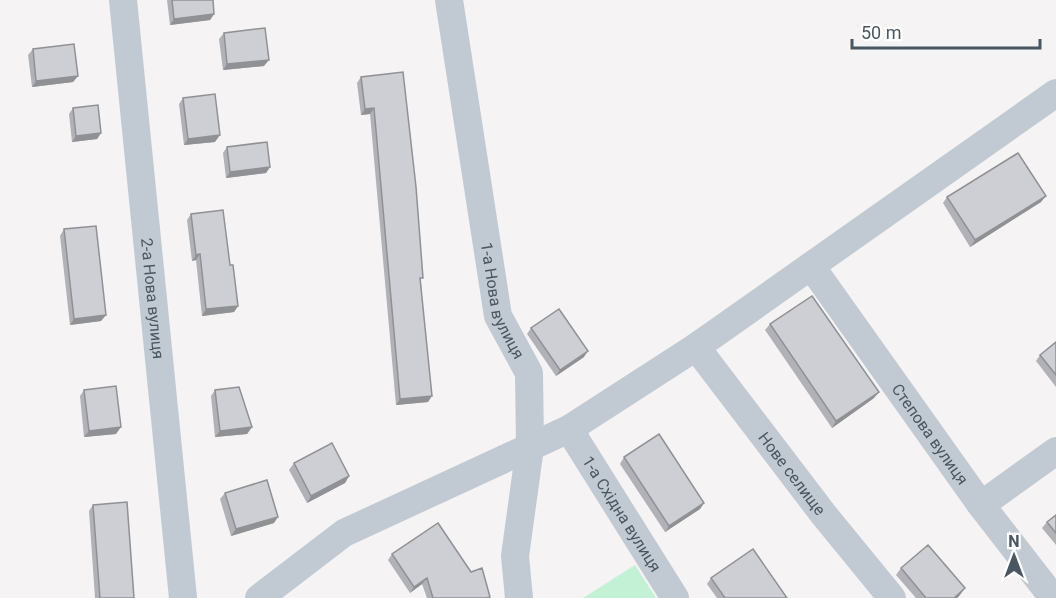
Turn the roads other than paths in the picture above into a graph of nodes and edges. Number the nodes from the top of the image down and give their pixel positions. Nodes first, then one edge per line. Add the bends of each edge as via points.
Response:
1 (123, 0) edge
2 (448, 0) edge
3 (1056, 93) edge
4 (811, 266) junction
5 (696, 347) junction
6 (569, 429) junction
7 (530, 447) junction
8 (1056, 451) edge
9 (981, 505) junction
10 (1056, 594) edge
11 (183, 598) edge
12 (259, 598) edge
13 (519, 598) edge
14 (675, 598) edge
15 (892, 598) edge

1 - 11 street, 2-а Нова вулиця
2 - 7 street, 1-а Нова вулиця via 498,316 529,373
3 - 4 street
4 - 5 street
4 - 9 street, Степова вулиця
5 - 6 street
5 - 15 street, Нове селище
6 - 7 street
6 - 14 street, 1-а Східна вулиця
7 - 12 street via 344,533
7 - 13 street, 1-а Нова вулиця via 515,556
8 - 9 street
9 - 10 street, Степова вулиця via 1047,590

